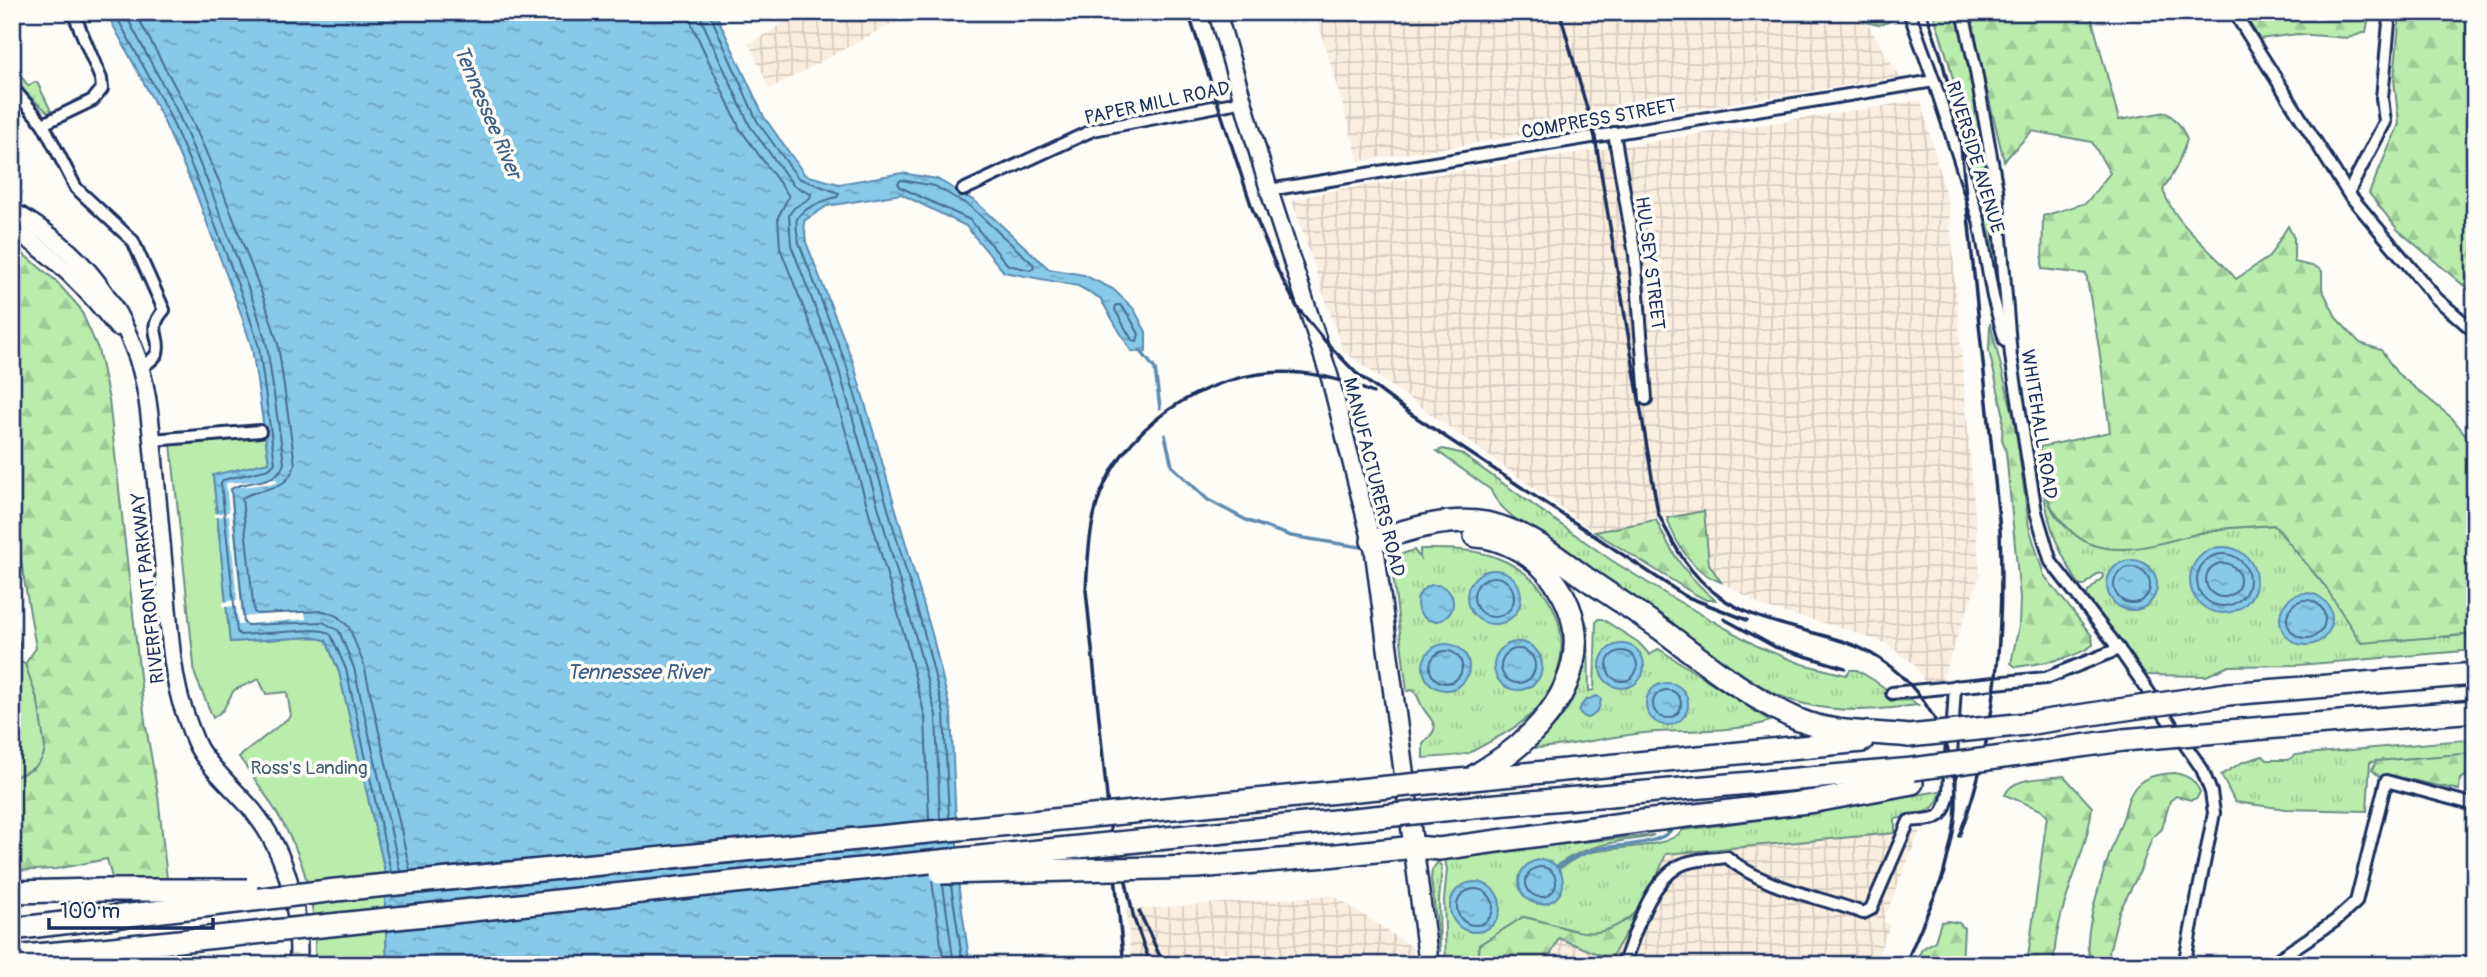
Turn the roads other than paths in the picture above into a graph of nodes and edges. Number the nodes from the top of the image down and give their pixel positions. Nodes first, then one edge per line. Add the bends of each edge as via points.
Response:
1 (73, 12) edge
2 (1217, 12) edge
3 (1909, 12) edge
4 (1963, 12) edge
5 (2234, 12) edge
6 (2390, 12) edge
7 (1934, 81) junction
8 (12, 87) edge
9 (1244, 101) junction
10 (43, 124) junction
11 (1614, 133) junction
12 (12, 168) edge
13 (12, 183) edge
14 (963, 190) dead end
15 (1269, 190) junction
16 (2348, 192) junction
17 (12, 211) edge
18 (12, 229) edge
19 (2475, 332) edge
20 (2011, 356) junction
21 (141, 376) junction
22 (1646, 399) dead end
23 (260, 432) dead end
24 (152, 440) junction
25 (1373, 547) junction
26 (12, 643) edge
27 (2119, 649) junction
28 (12, 660) edge
29 (2475, 674) edge
30 (1955, 686) junction
31 (1892, 693) dead end
32 (2475, 711) edge
33 (1909, 736) junction
34 (1912, 776) junction
35 (1470, 779) junction
36 (2475, 805) edge
37 (1415, 847) junction
38 (802, 875) junction
39 (337, 890) junction
40 (12, 892) edge
41 (12, 929) edge
42 (105, 955) junction
43 (12, 957) edge
44 (83, 965) edge
45 (298, 965) edge
46 (1429, 965) edge
47 (1623, 965) edge
48 (2184, 965) edge
49 (2269, 965) edge

1 - 10 street via 102,89 93,100
2 - 9 main road, MANUFACTURERS ROAD
3 - 7 street, RIVERSIDE AVENUE
4 - 20 street, WHITEHALL ROAD via 1997,190
5 - 16 street
6 - 16 street via 2382,98 2385,122
7 - 11 street, COMPRESS STREET
7 - 20 street, RIVERSIDE AVENUE via 1979,220 1993,297
8 - 10 street
9 - 14 street, PAPER MILL ROAD via 1093,130
9 - 15 main road, MANUFACTURERS ROAD
10 - 21 street via 76,188 133,241 161,301 164,310 156,324 157,352
11 - 15 street, COMPRESS STREET
11 - 22 street, HULSEY STREET via 1635,255
12 - 13 street
15 - 25 main road, MANUFACTURERS ROAD via 1330,378
16 - 19 street via 2436,298
17 - 21 main road, RIVERFRONT PARKWAY via 67,247 92,275 129,337
18 - 21 main road, RIVERFRONT PARKWAY via 39,247 88,293 116,327
20 - 27 street, WHITEHALL ROAD via 2036,512 2051,562
21 - 24 main road, RIVERFRONT PARKWAY
23 - 24 street
24 - 45 main road, RIVERFRONT PARKWAY via 173,663 182,703 198,748 254,813 285,866 294,899
25 - 33 highway via 1427,525 1462,521 1511,529 1780,711 1833,729
25 - 35 highway via 1480,536 1514,547 1535,562 1567,599 1575,626 1567,686 1519,745
25 - 37 main road, MANUFACTURERS ROAD
26 - 28 street
27 - 30 street via 2046,678
27 - 48 street, WHITEHALL ROAD via 2202,769 2211,792 2214,813
29 - 33 highway, bridge via 2228,694
30 - 31 street
30 - 47 street via 1945,809 1935,818 1909,821 1871,909 1863,913 1810,898 1740,867 1727,856 1681,864 1648,902
32 - 34 highway, bridge via 2123,740
33 - 35 highway
34 - 37 highway via 1816,801 1439,849
34 - 38 highway, bridge via 1473,807
35 - 39 highway, bridge
36 - 49 street via 2386,781 2356,902 2336,921
37 - 38 highway, bridge via 1198,867
37 - 46 main road, MANUFACTURERS ROAD
38 - 42 highway, bridge via 340,924
39 - 40 highway, bridge
39 - 41 highway, bridge
42 - 43 highway
42 - 44 highway

